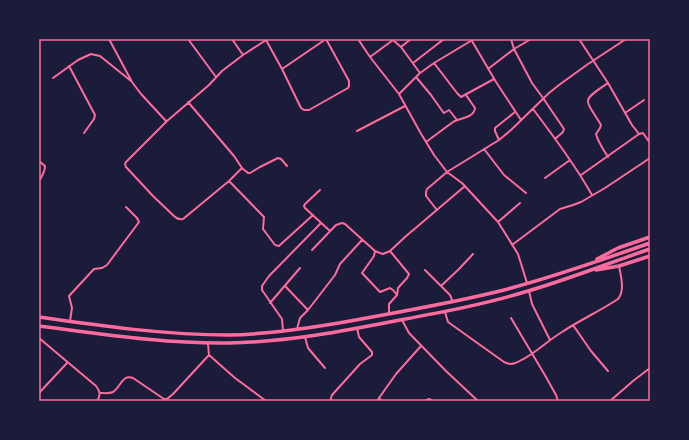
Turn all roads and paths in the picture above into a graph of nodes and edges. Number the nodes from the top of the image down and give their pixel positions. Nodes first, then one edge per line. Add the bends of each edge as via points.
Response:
1 (109, 39) edge
2 (188, 39) edge
3 (232, 39) edge
4 (326, 39) edge
5 (358, 39) edge
6 (411, 39) edge
7 (444, 39) edge
8 (468, 39) edge
9 (511, 39) edge
10 (531, 39) edge
11 (579, 39) edge
12 (626, 39) edge
13 (266, 40) edge
14 (394, 40) edge
15 (472, 40) edge
16 (401, 47) junction
17 (514, 49) junction
18 (243, 55) junction
19 (370, 57) junction
20 (594, 60) junction
21 (434, 63) junction
22 (413, 64) junction
23 (69, 66) junction
24 (282, 69) junction
25 (488, 69) junction
26 (420, 73) junction
27 (216, 77) junction
28 (416, 77) junction
29 (53, 78) dead end
30 (494, 79) junction
31 (132, 82) junction
32 (608, 83) junction
33 (399, 94) junction
34 (466, 95) junction
35 (544, 98) junction
36 (644, 100) dead end
37 (188, 102) junction
38 (405, 106) junction
39 (533, 109) junction
40 (515, 112) junction
41 (625, 113) junction
42 (457, 120) junction
43 (521, 120) junction
44 (167, 121) junction
45 (357, 131) dead end
46 (84, 134) dead end
47 (640, 134) junction
48 (555, 139) junction
49 (499, 140) junction
50 (426, 142) junction
51 (650, 143) edge
52 (484, 149) junction
53 (608, 157) junction
54 (650, 158) edge
55 (570, 160) junction
56 (39, 161) edge
57 (287, 166) dead end
58 (242, 168) junction
59 (447, 172) junction
60 (581, 175) junction
61 (545, 178) dead end
62 (39, 181) edge
63 (229, 181) junction
64 (465, 186) junction
65 (320, 190) dead end
66 (526, 193) dead end
67 (592, 196) junction
68 (520, 203) dead end
69 (126, 207) dead end
70 (437, 210) junction
71 (313, 215) junction
72 (498, 222) junction
73 (321, 223) junction
74 (330, 231) junction
75 (650, 238) edge
76 (362, 239) junction
77 (650, 243) edge
78 (512, 245) junction
79 (312, 250) dead end
80 (650, 250) edge
81 (376, 251) junction
82 (390, 251) junction
83 (473, 254) dead end
84 (650, 256) edge
85 (584, 265) junction
86 (619, 266) junction
87 (300, 268) dead end
88 (425, 270) dead end
89 (585, 272) junction
90 (527, 283) junction
91 (285, 286) junction
92 (441, 286) junction
93 (529, 291) junction
94 (397, 295) junction
95 (453, 302) junction
96 (270, 303) junction
97 (308, 310) junction
98 (445, 312) junction
99 (389, 314) junction
100 (39, 317) edge
101 (512, 318) dead end
102 (402, 320) junction
103 (70, 321) junction
104 (573, 325) junction
105 (39, 326) edge
106 (357, 328) junction
107 (297, 330) junction
108 (283, 331) junction
109 (305, 337) junction
110 (39, 338) edge
111 (550, 340) junction
112 (207, 342) junction
113 (421, 345) junction
114 (533, 353) junction
115 (209, 355) junction
116 (67, 363) junction
117 (325, 368) dead end
118 (650, 368) edge
119 (608, 371) dead end
120 (39, 393) edge
121 (100, 393) junction
122 (379, 398) junction
123 (97, 401) edge
124 (266, 401) edge
125 (331, 401) edge
126 (377, 401) edge
127 (382, 401) edge
128 (425, 401) edge
129 (433, 401) edge
130 (478, 401) edge
131 (558, 401) edge
132 (610, 401) edge

1 - 31 street
2 - 27 street
3 - 18 street
4 - 24 street
4 - 24 street via 348,81 348,88 309,110 304,110
5 - 19 street
6 - 16 street
7 - 22 street
8 - 15 street
9 - 17 street
10 - 17 street
11 - 20 street
12 - 20 street
13 - 18 street
13 - 24 street
14 - 16 street
14 - 19 street
15 - 21 street
15 - 25 street
16 - 22 street
17 - 25 street
17 - 35 street via 532,83
18 - 27 street
19 - 33 street
20 - 32 street
20 - 35 street
21 - 26 street
21 - 34 street via 459,96
22 - 26 street
23 - 29 street
23 - 31 street via 84,56 96,54
23 - 46 street via 95,115
25 - 30 street
26 - 28 street
27 - 37 street
28 - 33 street
28 - 42 street via 443,112 449,110
30 - 34 street
30 - 40 street
31 - 44 street
32 - 41 street
32 - 53 street via 588,99 589,107 601,125 596,136
33 - 38 street
34 - 42 street via 475,110
35 - 39 street
35 - 48 street via 564,129 564,132
36 - 41 street
37 - 44 street
37 - 58 street
38 - 45 street
38 - 50 street
39 - 43 street
39 - 48 street
40 - 43 street
40 - 49 street via 495,128
41 - 47 street
42 - 50 street
43 - 49 street
44 - 63 street via 125,164 152,196 180,220
47 - 51 street via 643,133
47 - 53 street
48 - 55 street
49 - 52 street
50 - 59 street
52 - 59 street
52 - 66 street via 504,175
53 - 60 street
54 - 67 street
55 - 60 street
55 - 61 street
56 - 62 street via 45,166
57 - 58 street via 278,158 250,173
58 - 63 street
59 - 64 street
59 - 70 street via 426,192 426,196
60 - 67 street
63 - 71 street via 264,217 263,228 275,246 279,246
64 - 70 street
64 - 72 street
65 - 71 street via 304,205
67 - 78 street via 560,209
68 - 72 street
69 - 103 street via 139,222 107,265 94,269 69,296 72,308
70 - 82 street
71 - 73 street
72 - 78 street
73 - 74 street
73 - 96 street via 264,282 262,290
74 - 76 street via 342,223
74 - 79 street
75 - 85 highway via 618,248
76 - 81 street
76 - 97 street via 340,264 335,275
77 - 85 highway
78 - 90 street
80 - 89 highway
81 - 82 street via 383,254
81 - 94 street via 362,273 380,292 390,288
82 - 94 street via 409,274 398,288
83 - 92 street
84 - 86 highway
85 - 90 highway
86 - 89 highway
86 - 104 street via 620,296
87 - 91 street
88 - 92 street
89 - 93 highway
90 - 95 highway
91 - 96 street
91 - 97 street
92 - 95 street
93 - 98 highway
93 - 111 street via 533,308
94 - 99 street via 390,304
95 - 99 highway
96 - 108 street via 282,319
97 - 107 street via 300,318
98 - 102 highway
98 - 114 street via 448,322 508,364 517,363
99 - 107 highway
100 - 103 highway
101 - 114 street
102 - 106 highway
102 - 113 street via 409,334
103 - 108 highway via 137,330 196,334 229,335
104 - 111 street
104 - 119 street
105 - 112 highway via 166,341
106 - 109 highway
106 - 125 street via 359,337 372,355 360,364 332,395
107 - 108 highway
109 - 112 highway
109 - 117 street via 308,348
110 - 116 street
111 - 114 street
112 - 115 street
113 - 122 street
113 - 130 street
114 - 131 street
115 - 121 street via 167,399 130,376 114,392
115 - 124 street
116 - 120 street
116 - 121 street via 96,386
118 - 132 street
121 - 123 street
122 - 126 street
122 - 127 street
128 - 129 street

